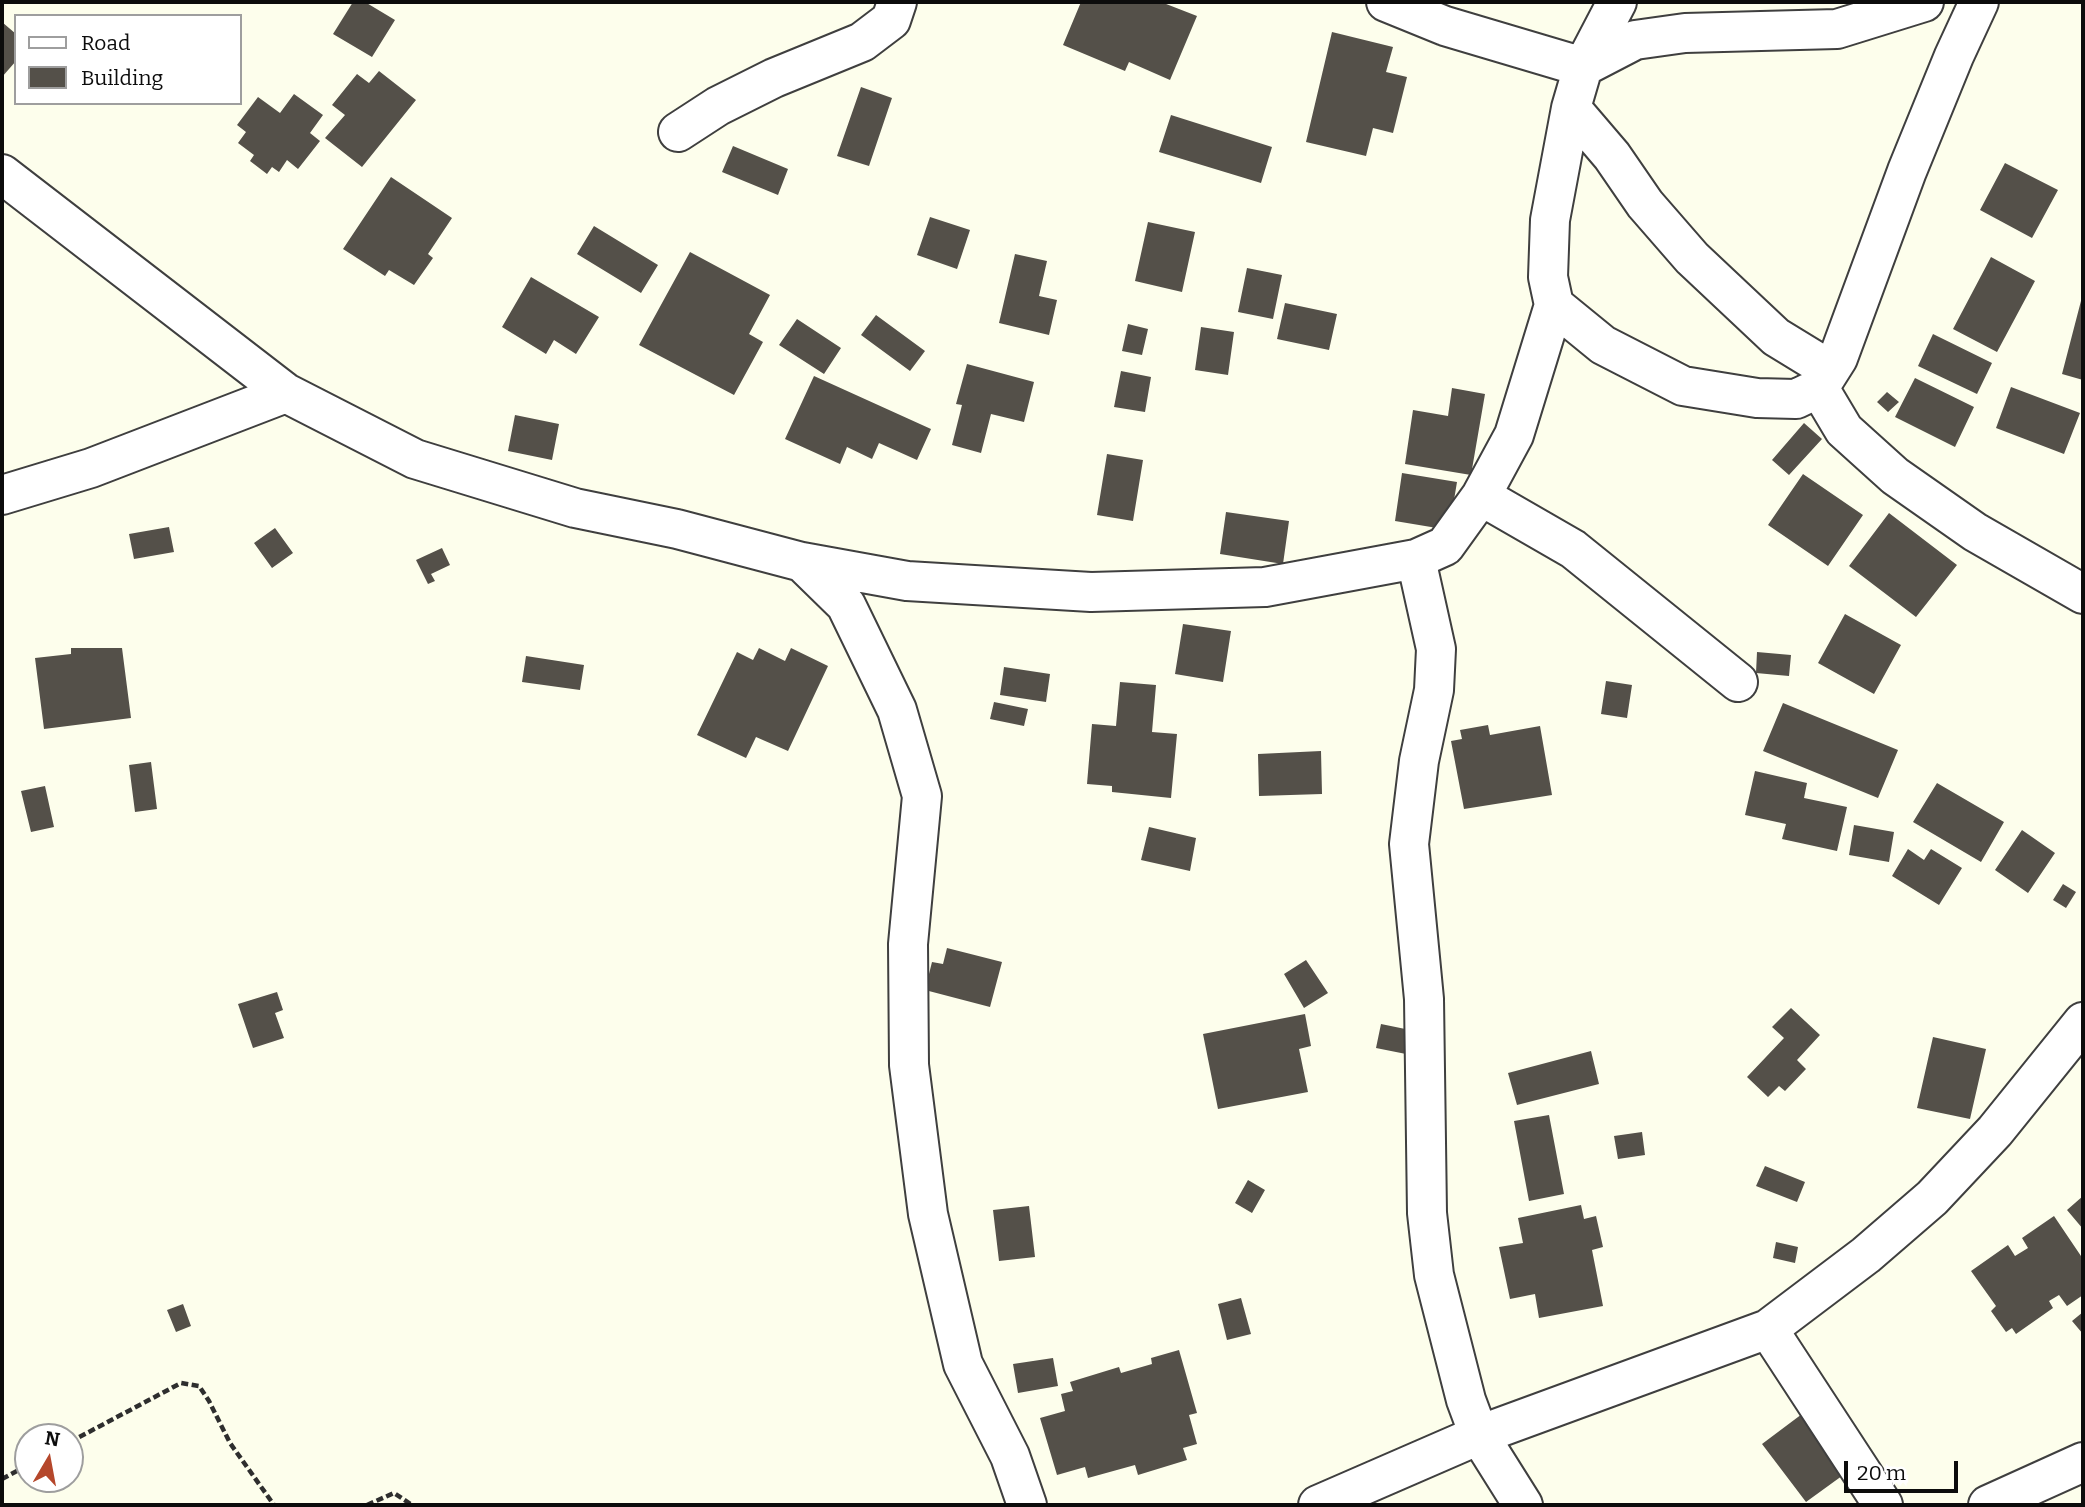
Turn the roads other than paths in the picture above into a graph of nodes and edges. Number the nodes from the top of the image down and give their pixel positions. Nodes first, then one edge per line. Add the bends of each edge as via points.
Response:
1 (897, 2) edge
2 (1386, 2) edge
3 (1617, 2) edge
4 (1924, 2) edge
5 (1979, 2) edge
6 (1583, 67) junction
7 (1572, 108) junction
8 (678, 132) dead end
9 (2, 174) edge
10 (1554, 305) junction
11 (1824, 379) junction
12 (286, 393) junction
13 (2, 495) edge
14 (1481, 496) junction
15 (1416, 559) junction
16 (802, 562) junction
17 (2083, 594) edge
18 (1738, 682) dead end
19 (2083, 1022) edge
20 (1768, 1329) junction
21 (1479, 1435) junction
22 (2083, 1462) edge
23 (1027, 1505) edge
24 (1318, 1505) edge
25 (1523, 1505) edge
26 (1883, 1505) edge
27 (1988, 1505) edge

1 - 8 street via 891,20 862,42 774,78
2 - 6 street via 1445,26
3 - 6 street
4 - 6 street via 1837,29 1685,33 1635,40
5 - 11 street via 1907,171 1838,358
6 - 7 street
7 - 10 street via 1550,220 1548,277
7 - 11 street via 1692,258
9 - 12 street
10 - 11 street via 1603,345 1683,386 1796,399
10 - 14 street via 1514,435
11 - 17 street via 1844,430 1895,476 1975,532
12 - 13 street via 91,468
12 - 16 street via 415,459 575,508
14 - 15 street via 1445,546
14 - 18 street via 1573,549
15 - 16 street via 1265,587 1091,592 907,581
15 - 21 street via 1436,649 1434,690 1409,844 1424,999 1427,1213 1434,1275
16 - 23 street via 846,605 897,710 922,796 908,944 909,1065 928,1214 963,1364 1010,1457
19 - 20 street via 1995,1131 1932,1198
20 - 21 street
20 - 26 street
21 - 24 street
21 - 25 street
22 - 27 street

